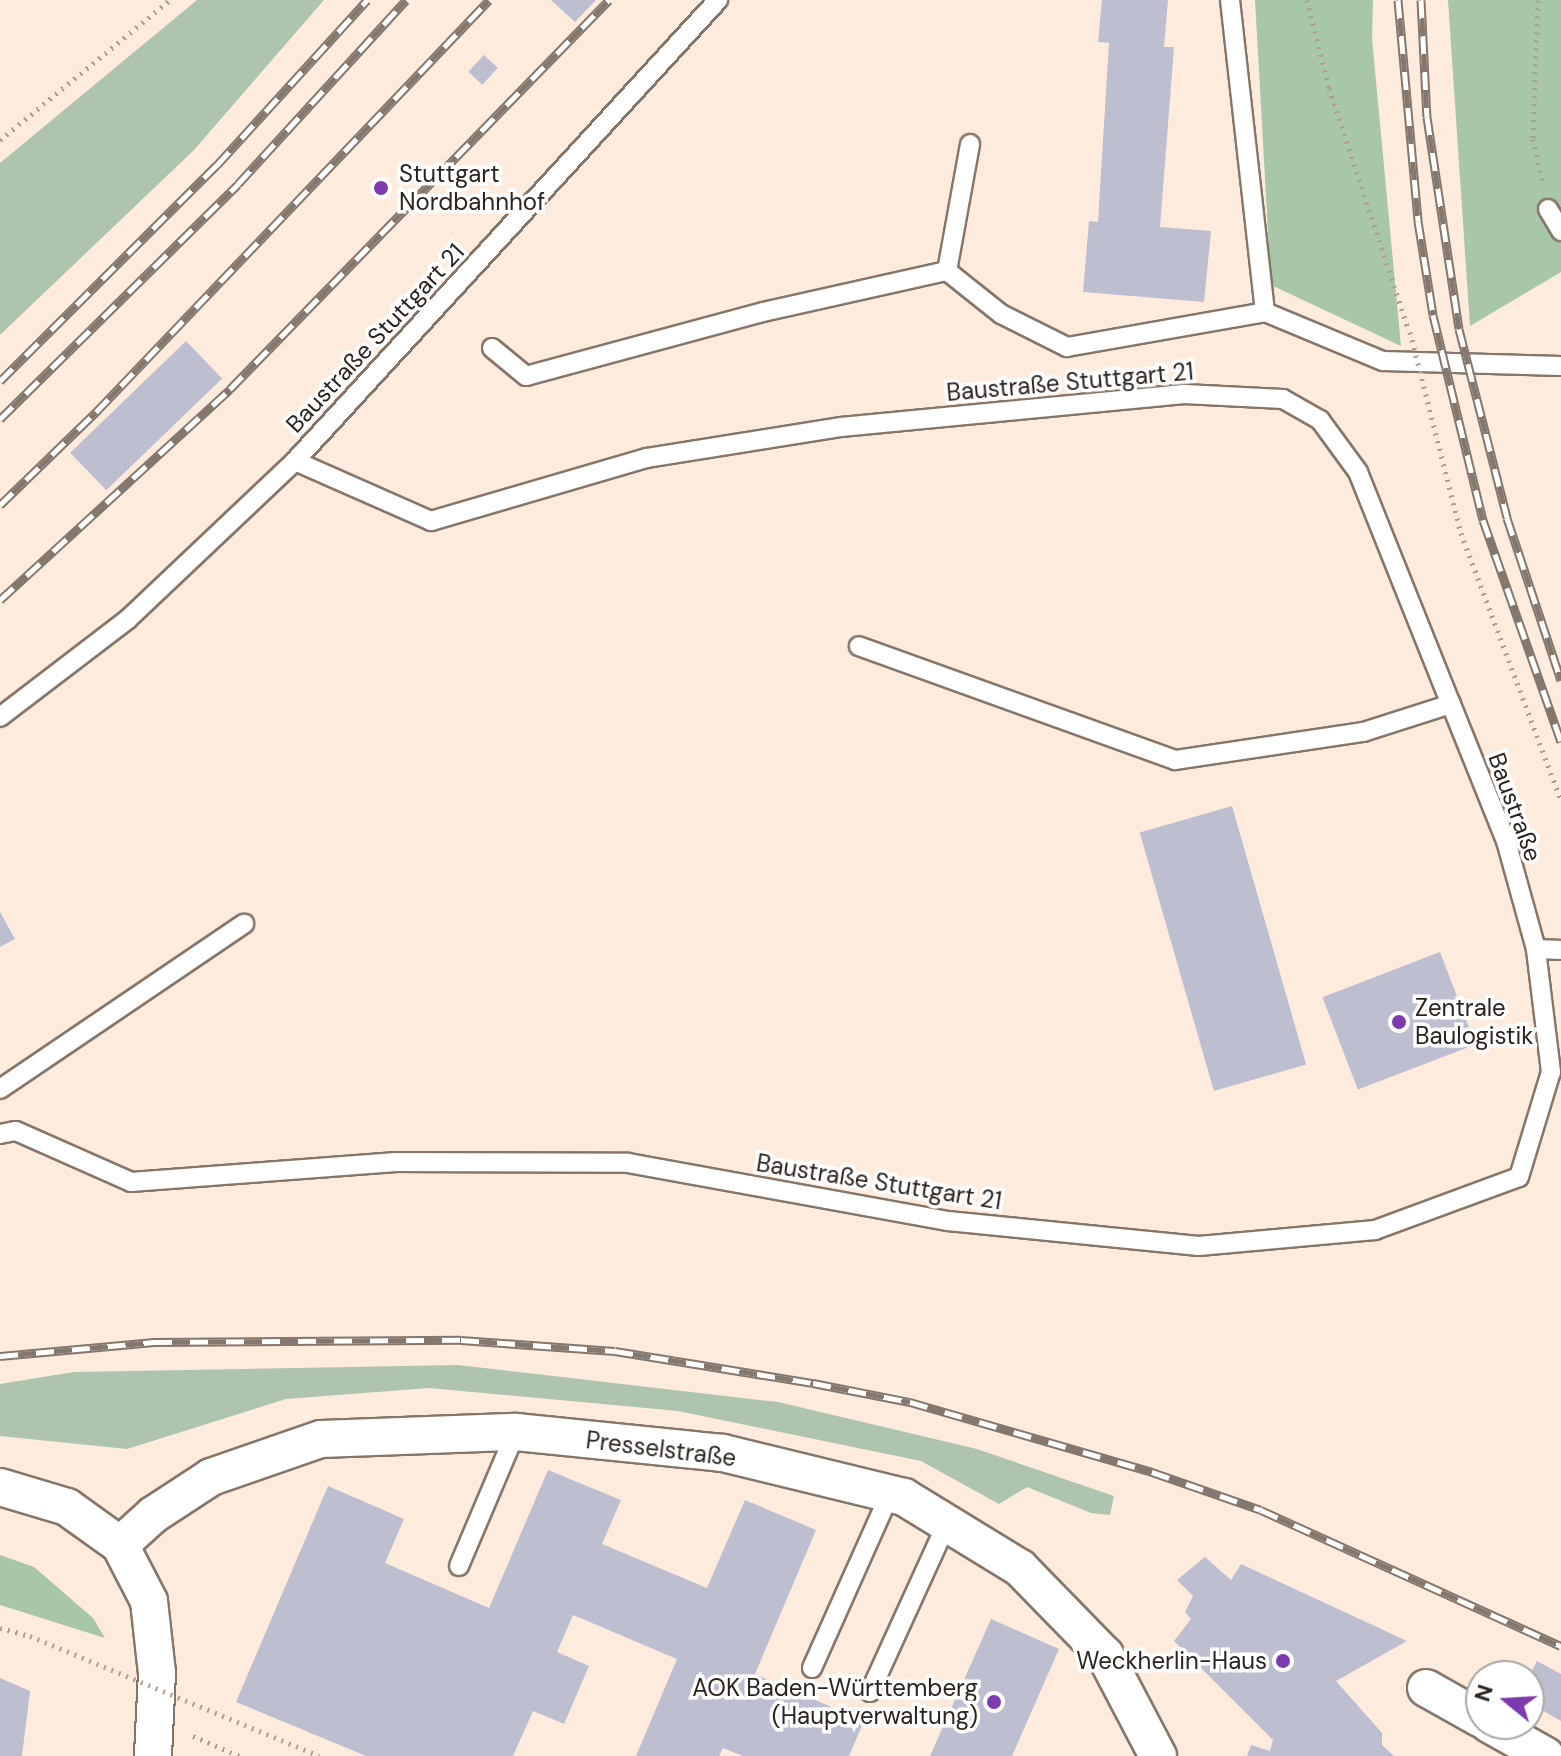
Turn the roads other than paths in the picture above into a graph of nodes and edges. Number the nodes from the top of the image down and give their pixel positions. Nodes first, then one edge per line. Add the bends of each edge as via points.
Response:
1 (718, 0) edge
2 (1230, 0) edge
3 (970, 144) dead end
4 (1548, 209) road end
5 (1561, 231) edge
6 (947, 271) junction
7 (1265, 312) junction
8 (492, 348) dead end
9 (1561, 366) edge
10 (295, 461) junction
11 (859, 646) dead end
12 (1451, 704) junction
13 (0, 717) edge
14 (244, 924) dead end
15 (1536, 949) junction
16 (1561, 950) edge
17 (0, 1089) edge
18 (0, 1134) edge
19 (516, 1432) junction
20 (0, 1487) edge
21 (889, 1496) junction
22 (947, 1523) junction
23 (120, 1545) junction
24 (459, 1566) dead end
25 (812, 1668) dead end
26 (1426, 1688) dead end
27 (870, 1692) dead end
28 (1465, 1710) edge
29 (1518, 1740) edge
30 (153, 1756) edge
31 (1158, 1756) edge
32 (1546, 1756) edge

1 - 10 lane, Baustraße Stuttgart 21
2 - 7 lane
3 - 6 lane
4 - 5 lane
6 - 7 lane via 1001,314 1067,347
6 - 8 lane via 763,312 526,376
7 - 9 lane via 1383,361
10 - 12 lane, Baustraße Stuttgart 21 via 431,521 647,458 841,427 1184,394 1283,399 1320,420 1358,472
10 - 13 lane, Baustraße Stuttgart 21 via 128,619
11 - 12 lane via 1175,760 1363,732
12 - 15 lane, Baustraße via 1506,841
14 - 17 lane
15 - 16 lane
15 - 18 lane, Baustraße Stuttgart 21 via 1551,1072 1519,1177 1375,1230 1199,1246 948,1221 628,1163 396,1162 131,1182 16,1131
19 - 21 street, Presselstraße via 723,1453
19 - 23 street, Presselstraße via 321,1439 211,1477 153,1515
19 - 24 lane
20 - 23 street via 67,1507
21 - 22 street, Presselstraße via 904,1497
21 - 25 lane
22 - 27 lane
22 - 31 street, Presselstraße via 1020,1568 1105,1655
23 - 30 street via 149,1601 157,1673
26 - 28 street
29 - 32 street

